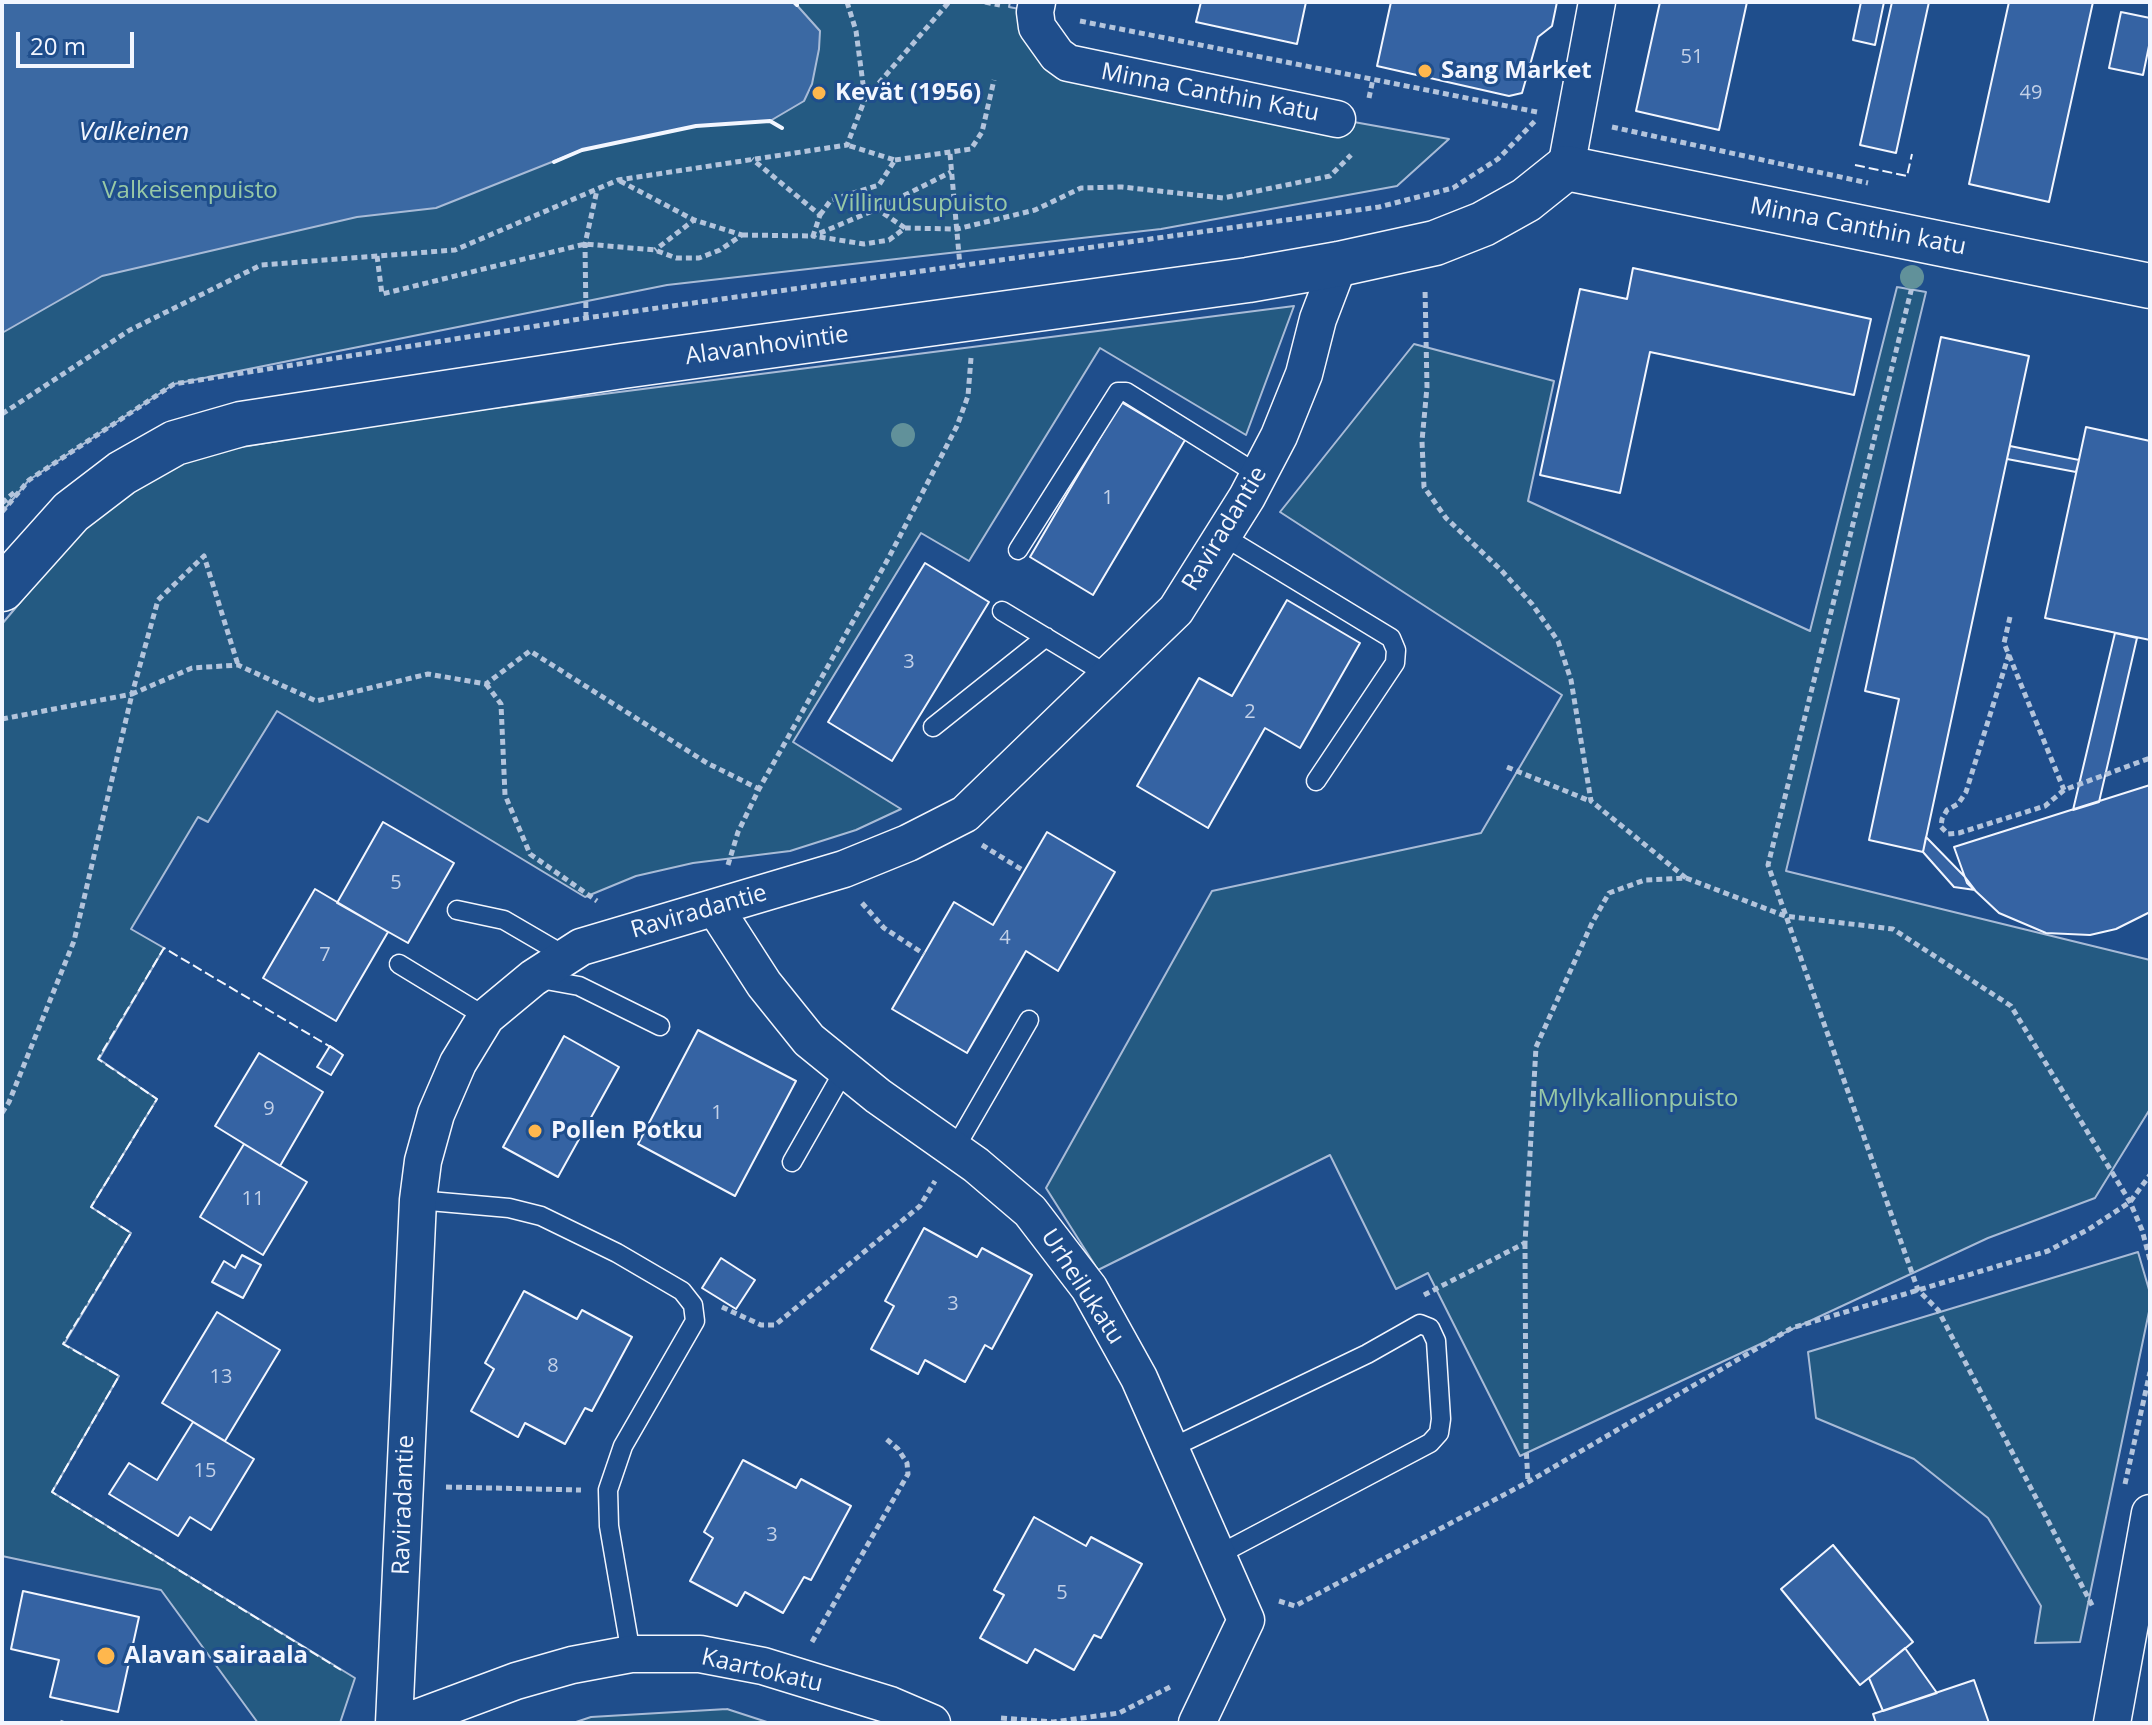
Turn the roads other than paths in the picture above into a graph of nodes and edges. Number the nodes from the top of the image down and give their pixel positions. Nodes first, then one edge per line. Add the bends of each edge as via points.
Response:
1 (1597, 2) edge
2 (1036, 7) edge
3 (1355, 123) road end
4 (1566, 168) junction
5 (1339, 264) junction
6 (2150, 286) edge
7 (1259, 475) junction
8 (1223, 536) junction
9 (1018, 550) dead end
10 (2, 589) edge
11 (1002, 611) dead end
12 (1046, 637) junction
13 (1108, 675) junction
14 (933, 727) dead end
15 (1316, 781) dead end
16 (715, 908) junction
17 (457, 910) dead end
18 (399, 964) dead end
19 (547, 968) junction
20 (486, 1017) junction
21 (1029, 1020) dead end
22 (660, 1026) dead end
23 (845, 1069) junction
24 (954, 1150) junction
25 (792, 1162) dead end
26 (418, 1200) junction
27 (1171, 1448) junction
28 (2150, 1513) edge
29 (1218, 1555) junction
30 (631, 1654) junction
31 (394, 1723) edge
32 (403, 1723) edge
33 (932, 1723) edge
34 (1197, 1723) edge
35 (2112, 1723) edge

1 - 4 street
2 - 3 street, Minna Canthin Katu via 1037,27 1057,55 1082,67
4 - 5 main road, Alavanhovintie via 1526,200 1483,224 1435,243
4 - 6 main road, Minna Canthin katu
5 - 7 street, Raviradantie via 1304,374
5 - 10 main road, Alavanhovintie via 228,428 175,443 122,473 71,512
7 - 8 street, Raviradantie
7 - 9 lane via 1126,392 1118,392
8 - 13 street, Raviradantie via 1176,610
8 - 15 lane via 1391,638 1396,650 1395,663
11 - 12 lane
12 - 13 lane
12 - 14 lane
13 - 16 street, Raviradantie via 965,814 844,869
16 - 19 street, Raviradantie via 581,947
16 - 23 street, Urheilukatu via 764,984 809,1040
17 - 19 lane via 504,920 552,948
18 - 20 lane
19 - 20 street, Raviradantie
19 - 22 lane
20 - 26 street, Raviradantie via 436,1114
21 - 24 lane
23 - 24 street, Urheilukatu
23 - 25 lane
24 - 27 street, Urheilukatu via 1030,1211 1057,1243 1111,1327
26 - 30 lane via 541,1216 682,1291 693,1305 695,1321 623,1446 608,1490 609,1526
26 - 31 street, Raviradantie
27 - 29 street, Urheilukatu
27 - 29 lane via 1420,1324 1430,1328 1436,1341 1441,1419 1439,1433 1430,1443
28 - 35 street
29 - 34 street, Urheilukatu via 1246,1620
30 - 32 street, Kaartokatu via 516,1681
30 - 33 street, Kaartokatu via 700,1654 763,1666

